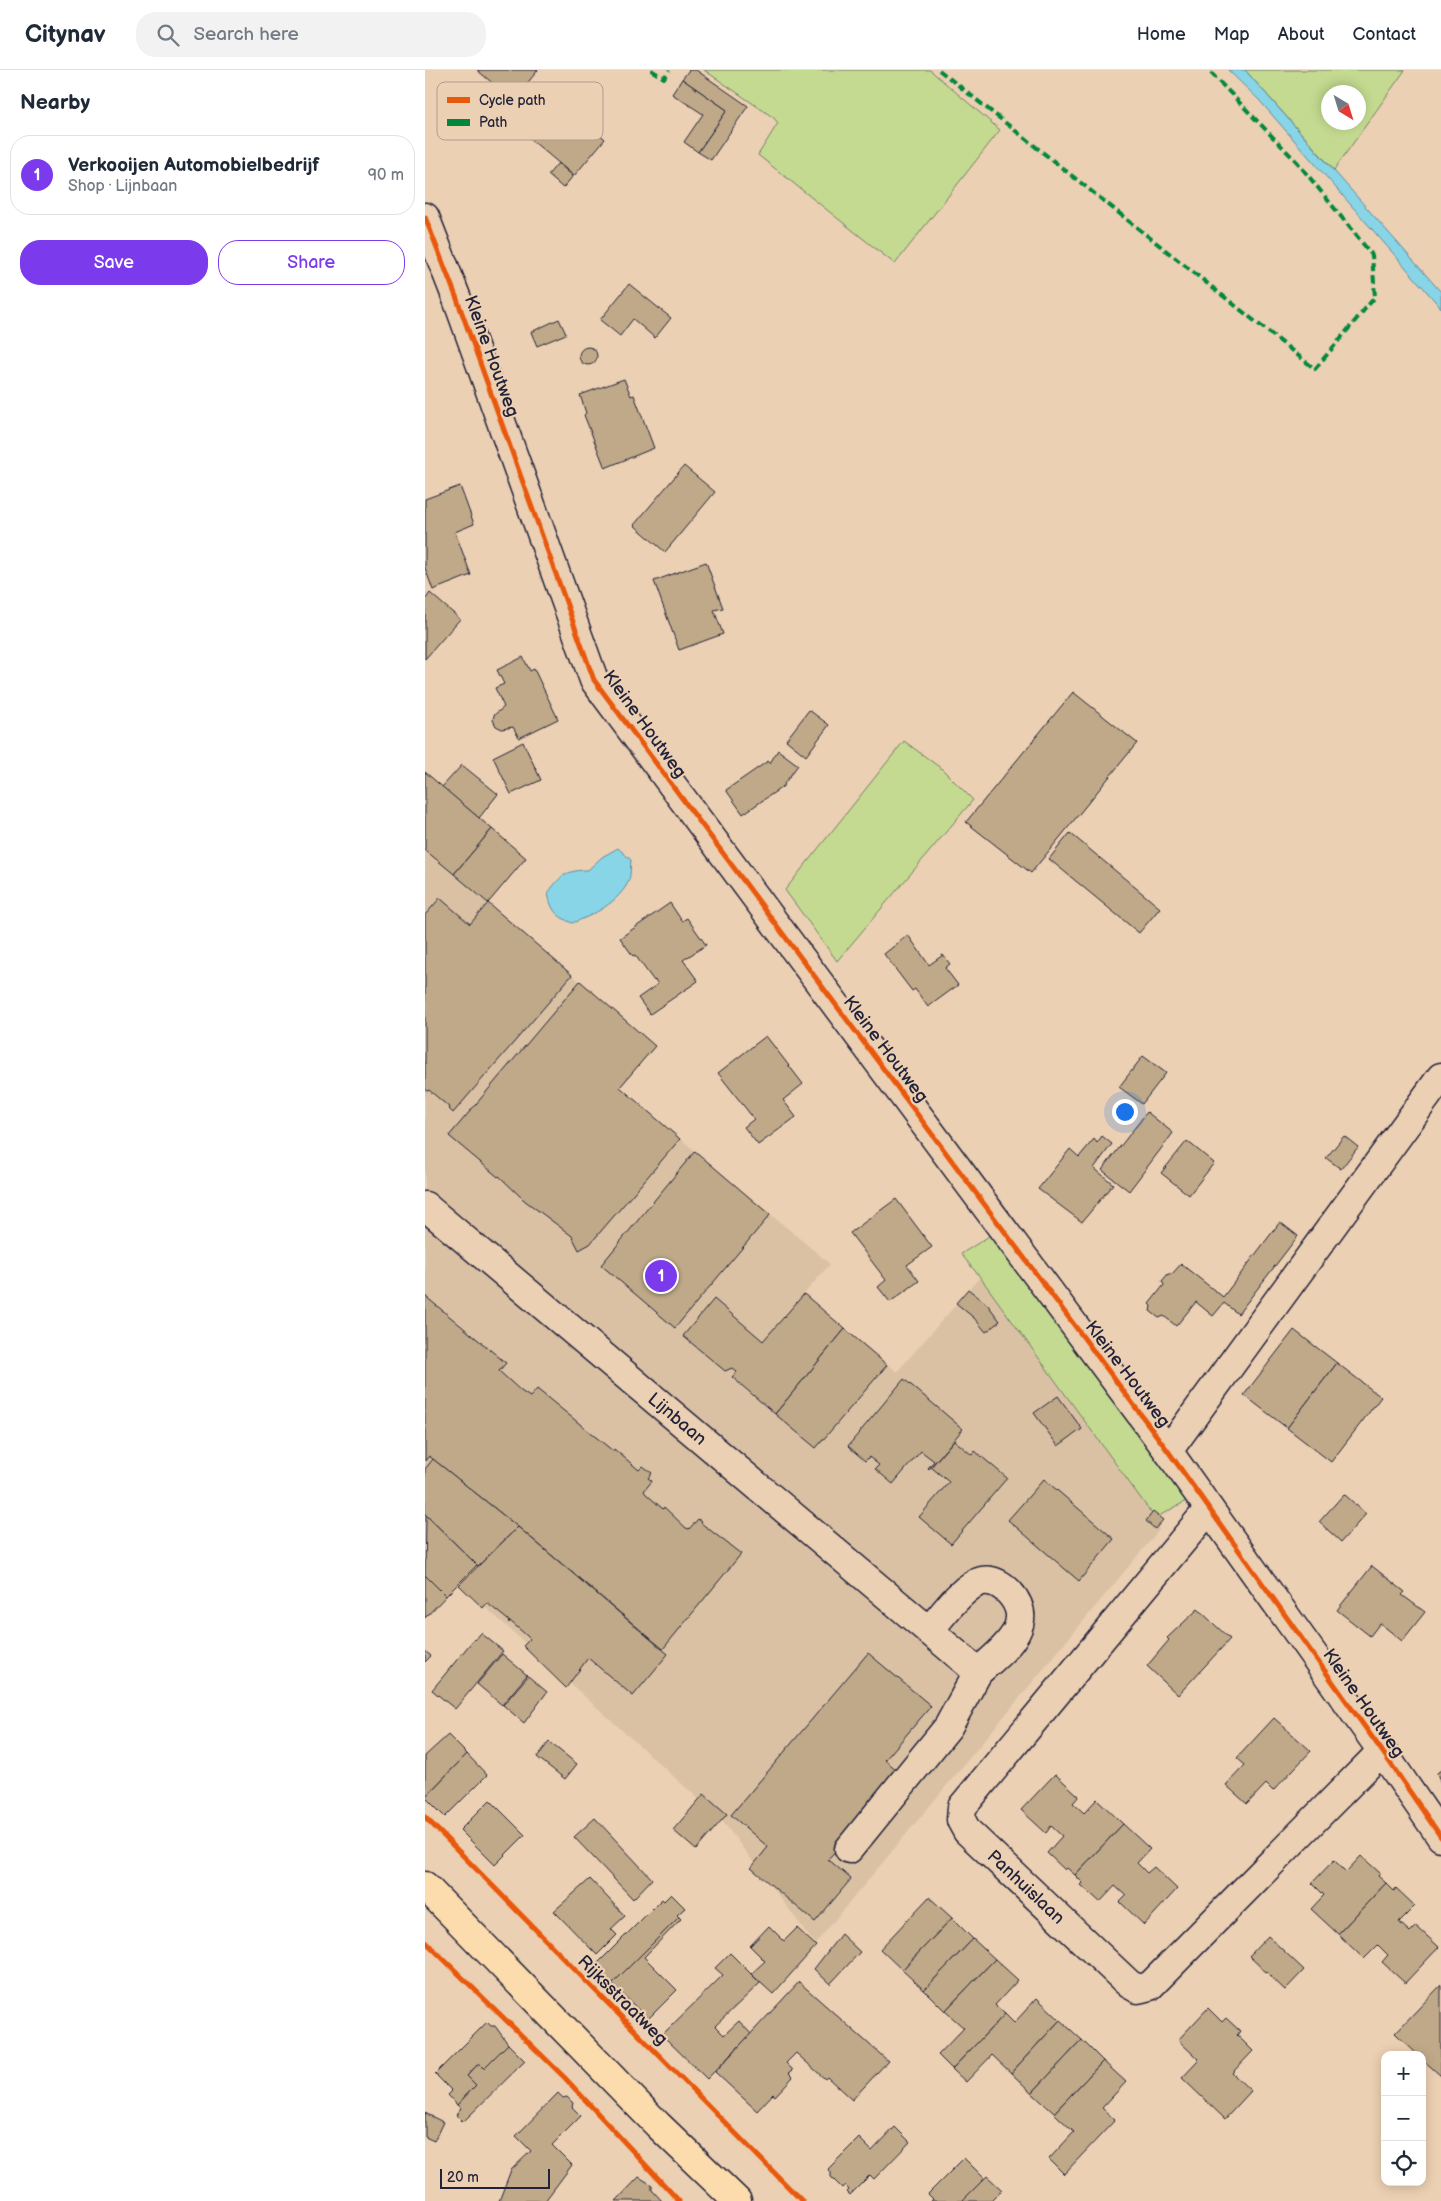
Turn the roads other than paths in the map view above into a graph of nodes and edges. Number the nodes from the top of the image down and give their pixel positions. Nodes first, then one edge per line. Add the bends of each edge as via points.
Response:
1 (425, 217) edge
2 (1441, 1077) edge
3 (425, 1206) edge
4 (1167, 1451) junction
5 (1209, 1509) junction
6 (929, 1631) junction
7 (978, 1672) junction
8 (1382, 1751) junction
9 (1441, 1837) edge
10 (849, 1849) dead end
11 (425, 1886) edge
12 (737, 2201) edge

1 - 4 street, Kleine Houtweg via 594,680
2 - 4 street
3 - 6 street, Lijnbaan
4 - 5 street, Kleine Houtweg
5 - 8 street, Kleine Houtweg
5 - 8 street, Panhuislaan via 962,1807 961,1820 967,1831 1138,1989 1150,1986
6 - 7 street, Lijnbaan
6 - 7 street via 959,1594 982,1581 1000,1583 1017,1601 1022,1618 1011,1642
7 - 10 street via 948,1727
8 - 9 street, Kleine Houtweg
11 - 12 main road

